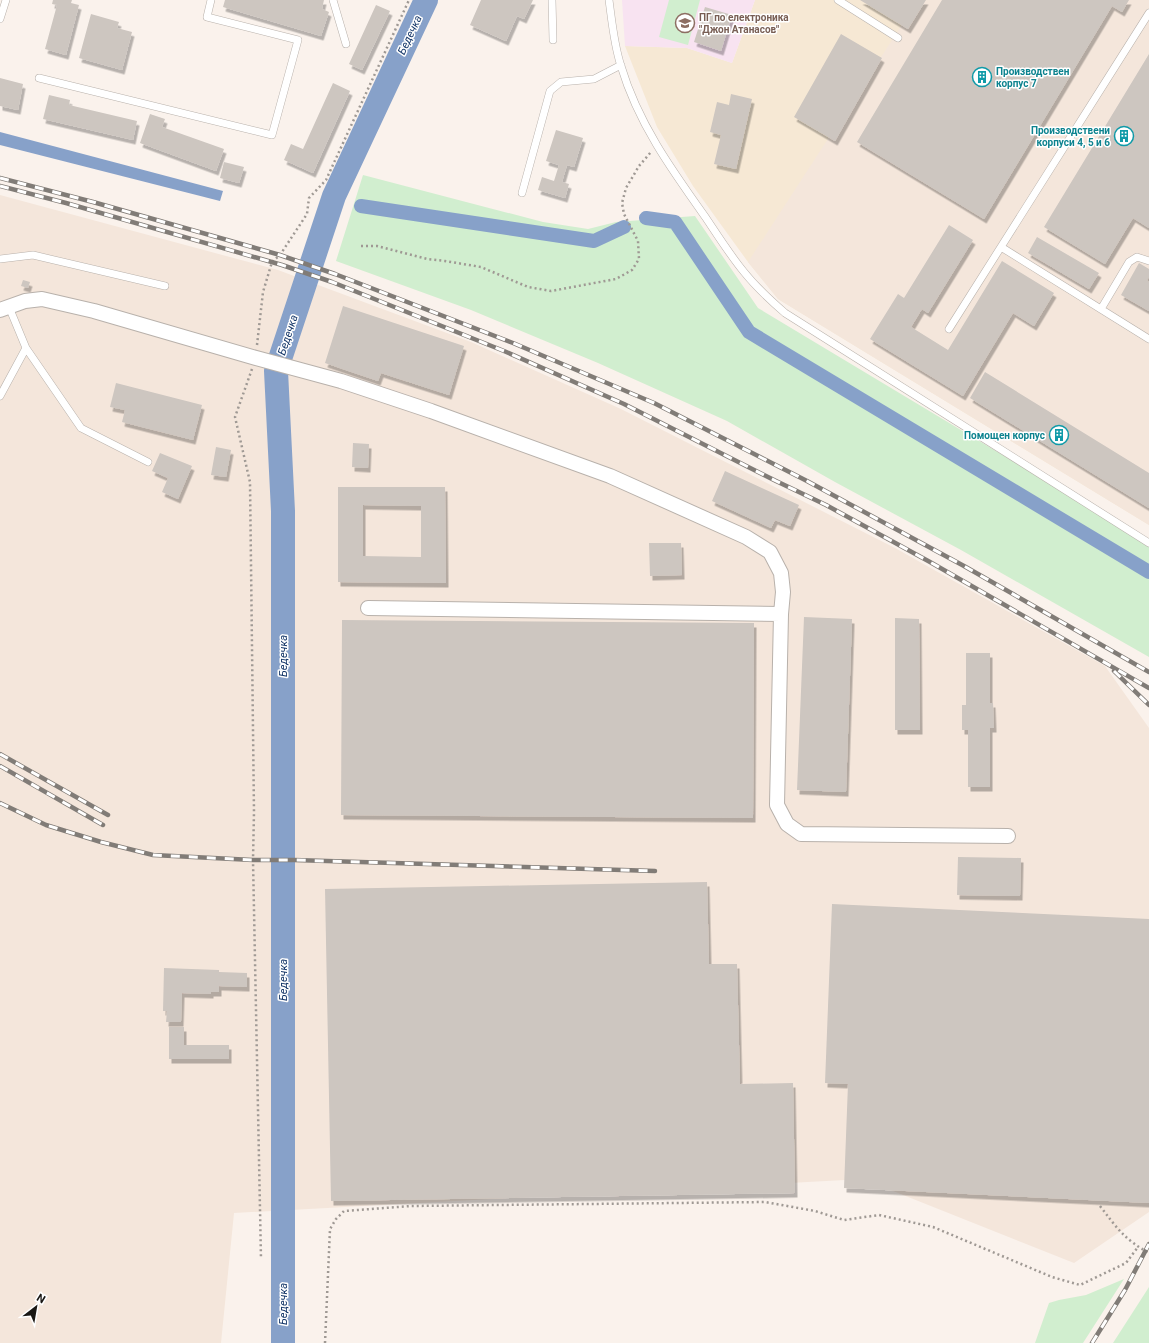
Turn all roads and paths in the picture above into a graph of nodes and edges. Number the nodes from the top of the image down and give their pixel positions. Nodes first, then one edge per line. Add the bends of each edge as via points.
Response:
1 (6, 0) edge
2 (211, 0) edge
3 (333, 0) edge
4 (409, 0) edge
5 (552, 0) edge
6 (609, 0) edge
7 (838, 0) edge
8 (1149, 13) edge
9 (0, 19) edge
10 (898, 38) dead end
11 (553, 40) dead end
12 (346, 44) dead end
13 (621, 65) junction
14 (39, 78) dead end
15 (656, 145) junction
16 (522, 193) dead end
17 (361, 246) dead end
18 (1001, 247) junction
19 (0, 259) edge
20 (1149, 261) edge
21 (165, 286) dead end
22 (5, 308) edge
23 (1101, 309) junction
24 (950, 329) dead end
25 (1149, 339) edge
26 (26, 348) junction
27 (260, 359) junction
28 (0, 396) edge
29 (148, 462) dead end
30 (1149, 543) edge
31 (368, 608) dead end
32 (781, 614) junction
33 (1008, 836) dead end
34 (1100, 1206) dead end
35 (1138, 1247) junction
36 (1149, 1253) edge
37 (261, 1259) dead end
38 (325, 1343) edge

1 - 9 lane
2 - 14 lane via 207,17 298,40 272,135
3 - 12 lane
4 - 27 path via 326,180 309,198 307,214 280,256 272,262 263,292
5 - 11 lane
6 - 13 lane
7 - 10 lane
8 - 18 lane
13 - 15 lane via 636,106
13 - 16 lane via 594,79 561,82 550,91
15 - 17 path via 626,188 622,203 624,214 638,241 639,259 632,270 616,279 550,291 528,287 481,268 427,259 378,246
15 - 30 lane via 744,272 785,313
18 - 23 lane
18 - 24 lane
19 - 21 lane via 33,255
20 - 23 lane via 1136,257 1129,262
22 - 26 lane
22 - 27 street via 25,301 42,299 94,311
23 - 25 lane
26 - 28 lane
26 - 29 lane via 81,428
27 - 32 street via 341,381 431,410 556,455 610,476 746,537 770,552 781,573
27 - 37 path via 235,417 250,482 254,812 252,860
31 - 32 street
32 - 33 street via 777,805 787,824 801,834
34 - 35 path via 1122,1234
35 - 36 path
35 - 38 path via 1126,1263 1080,1285 1052,1277 933,1227 879,1215 844,1220 815,1211 765,1202 411,1206 344,1211 330,1229

